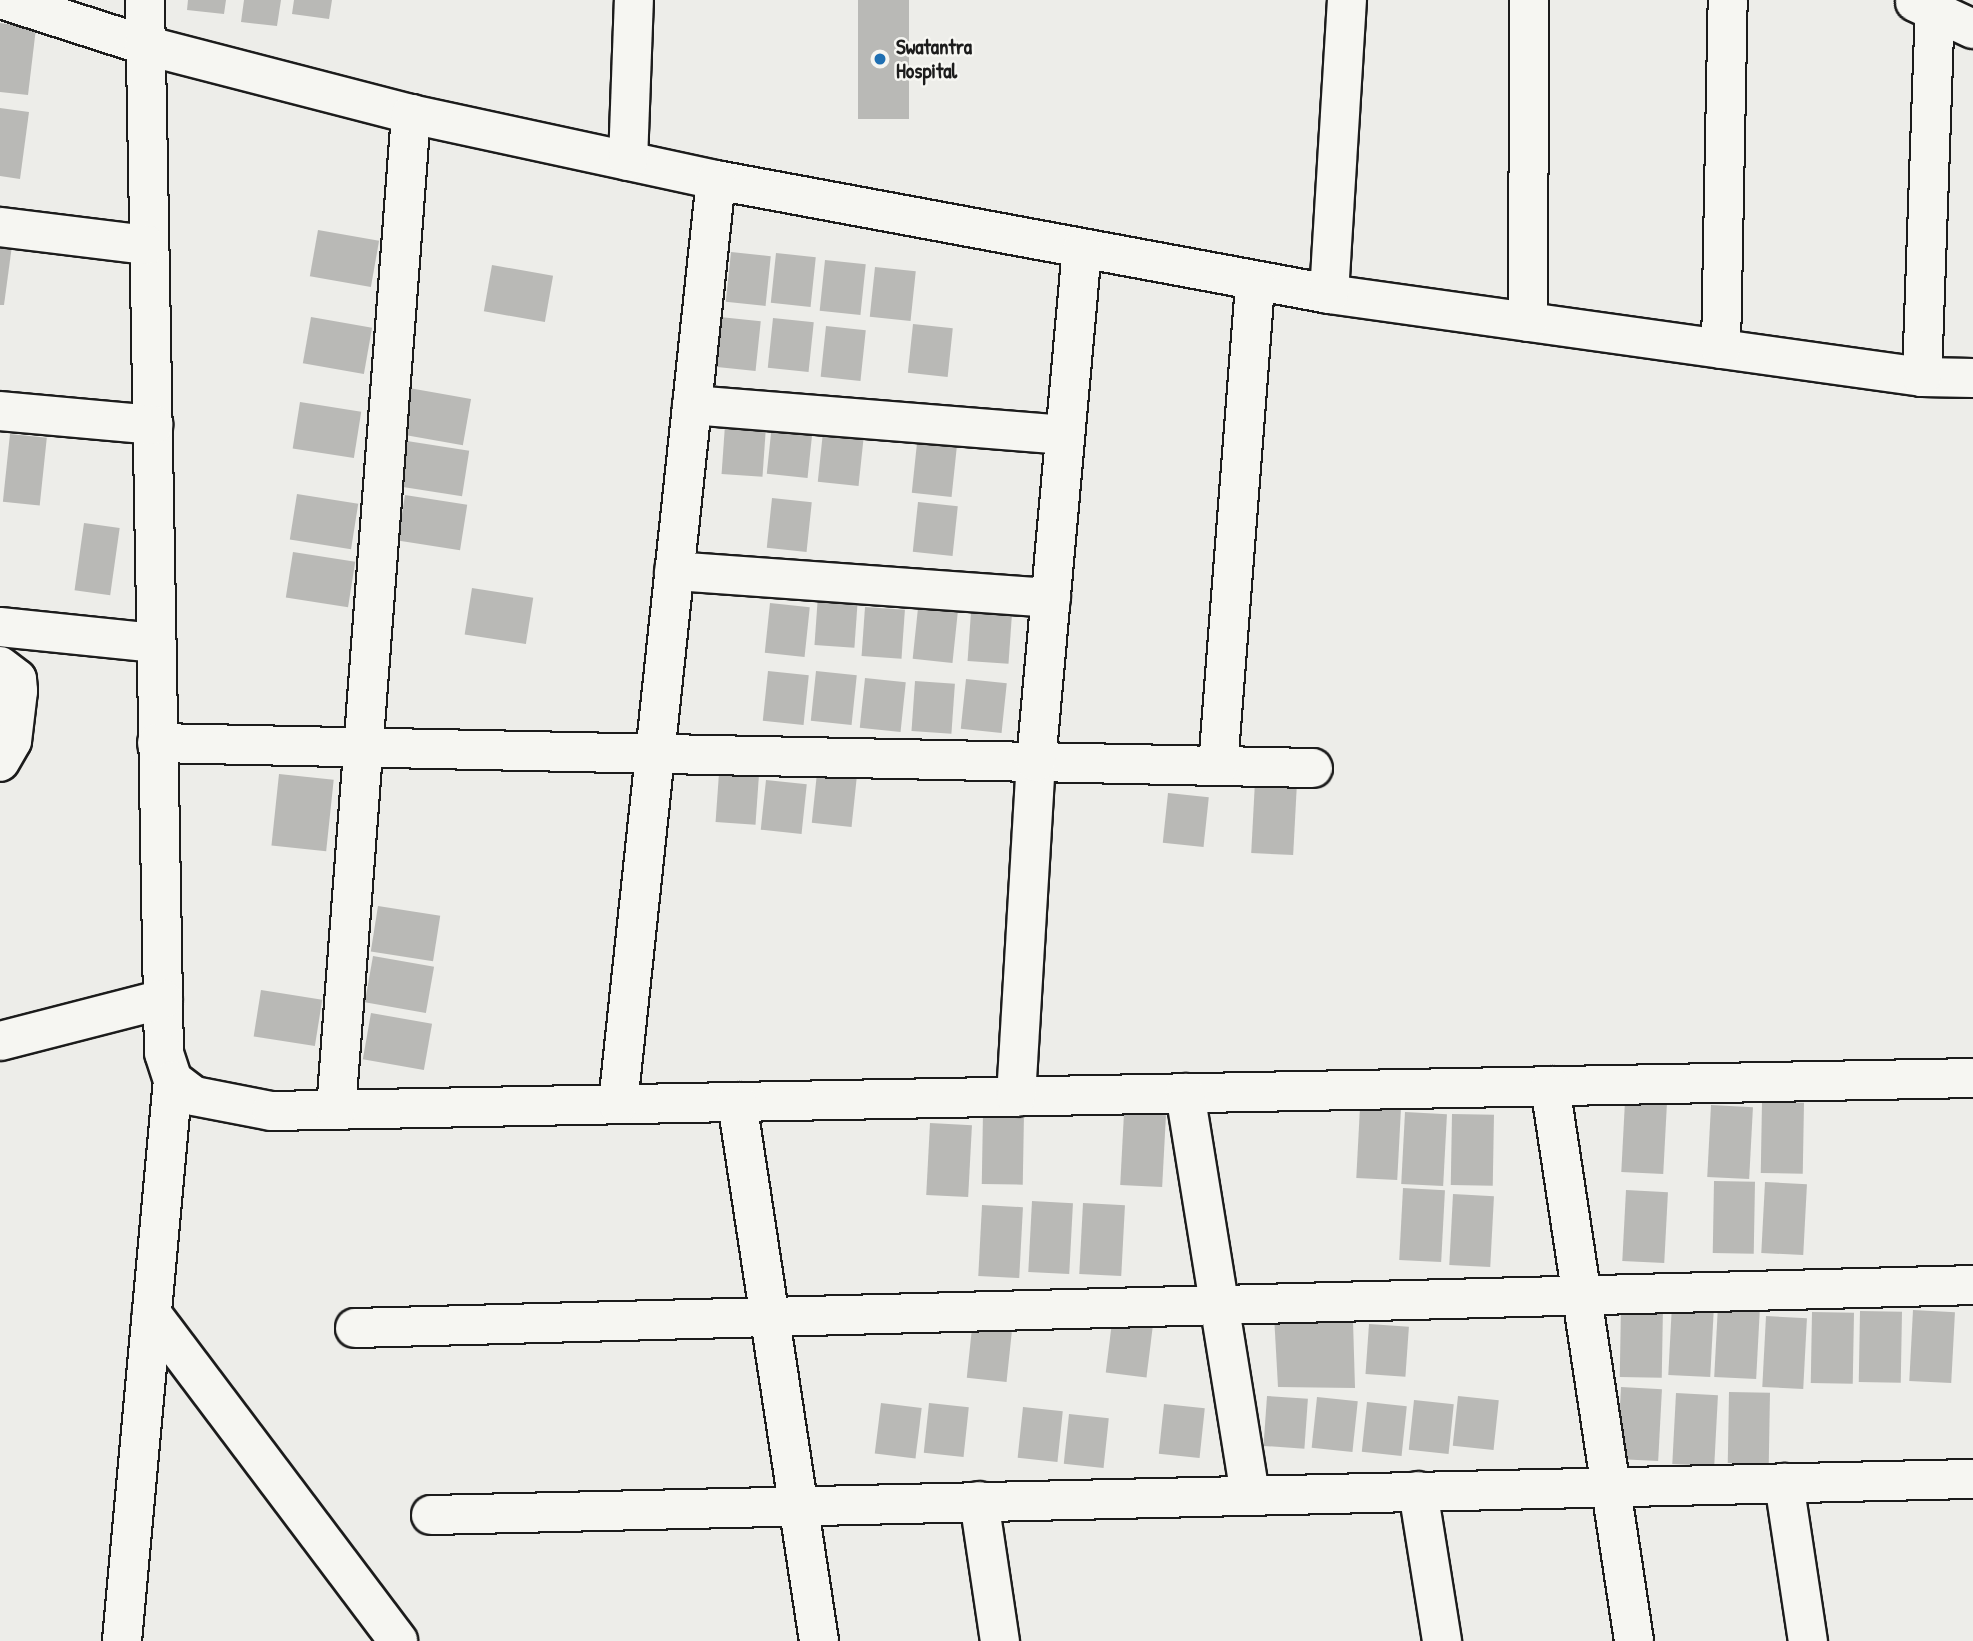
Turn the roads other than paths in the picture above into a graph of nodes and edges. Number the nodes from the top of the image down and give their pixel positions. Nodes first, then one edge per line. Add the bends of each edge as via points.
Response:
1 (4, 0) edge
2 (145, 0) edge
3 (634, 0) edge
4 (1347, 0) edge
5 (1529, 0) edge
6 (1728, 0) edge
7 (1927, 4) edge
8 (1973, 29) edge
9 (144, 45) junction
10 (411, 114) junction
11 (628, 161) junction
12 (716, 180) junction
13 (0, 227) edge
14 (1332, 231) junction
15 (147, 245) junction
16 (1082, 249) junction
17 (1270, 284) junction
18 (1329, 294) junction
19 (1528, 323) junction
20 (1721, 349) junction
21 (1922, 377) junction
22 (1973, 378) edge
23 (692, 405) junction
24 (0, 411) edge
25 (153, 425) junction
26 (1065, 435) junction
27 (674, 571) junction
28 (1051, 598) junction
29 (0, 626) edge
30 (154, 643) junction
31 (0, 666) edge
32 (157, 743) junction
33 (364, 747) junction
34 (654, 754) junction
35 (0, 762) edge
36 (1036, 762) junction
37 (1218, 766) junction
38 (1313, 768) dead end
39 (163, 999) junction
40 (0, 1041) edge
41 (1973, 1078) edge
42 (173, 1080) junction
43 (1550, 1086) junction
44 (1185, 1093) junction
45 (1016, 1097) junction
46 (737, 1102) junction
47 (618, 1104) junction
48 (336, 1110) junction
49 (1973, 1285) edge
50 (1581, 1295) junction
51 (1222, 1304) junction
52 (152, 1314) junction
53 (769, 1315) junction
54 (355, 1328) dead end
55 (1973, 1479) edge
56 (1784, 1483) junction
57 (1610, 1487) junction
58 (1418, 1491) junction
59 (1250, 1494) junction
60 (979, 1501) junction
61 (798, 1504) junction
62 (431, 1516) dead end
63 (122, 1641) edge
64 (398, 1641) edge
65 (819, 1641) edge
66 (1000, 1641) edge
67 (1442, 1641) edge
68 (1634, 1641) edge
69 (1808, 1641) edge

1 - 9 street
2 - 9 street
3 - 11 street
4 - 14 street
5 - 19 street
6 - 20 street
7 - 8 street
7 - 21 street
9 - 10 street
9 - 15 street
10 - 11 street
10 - 33 street
11 - 12 street
12 - 16 street
12 - 23 street
13 - 15 street
14 - 17 street
14 - 18 street
15 - 25 street
16 - 17 street
16 - 26 street
17 - 18 street
17 - 37 street
18 - 19 street
19 - 20 street
20 - 21 street
21 - 22 street
23 - 26 street
23 - 27 street
24 - 25 street
25 - 30 street
26 - 28 street
27 - 28 street
27 - 34 street
28 - 36 street
29 - 30 street
30 - 32 street
31 - 35 street via 17,679 18,691 12,741
32 - 33 street
32 - 39 street
33 - 34 street
33 - 48 street
34 - 36 street
34 - 47 street
36 - 37 street
36 - 45 street
37 - 38 street
39 - 40 street
39 - 42 street via 164,1053
41 - 43 street
42 - 48 street via 194,1097 228,1107
42 - 52 street
43 - 44 street
43 - 50 street
44 - 45 street
44 - 51 street
45 - 46 street
46 - 47 street
46 - 53 street
47 - 48 street
49 - 50 street
50 - 51 street
50 - 57 street
51 - 53 street
51 - 59 street
52 - 63 street
52 - 64 street
53 - 54 street
53 - 61 street
55 - 56 street
56 - 57 street
56 - 69 street
57 - 58 street
57 - 68 street
58 - 59 street
58 - 67 street
59 - 60 street
60 - 61 street
60 - 66 street
61 - 62 street
61 - 65 street

